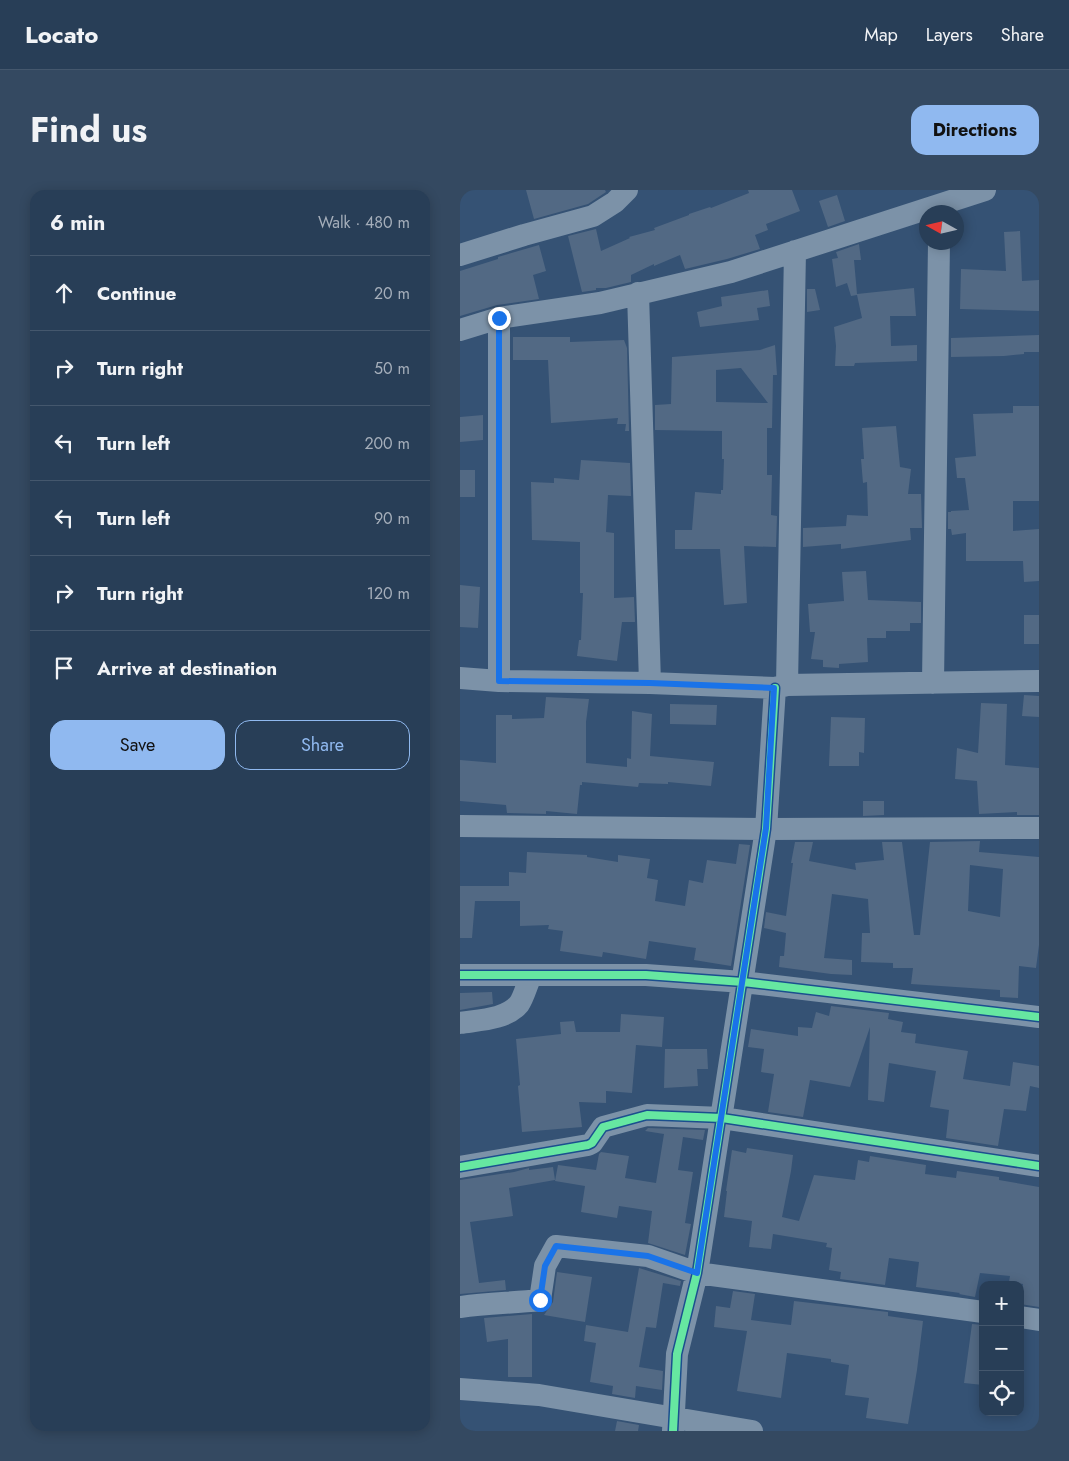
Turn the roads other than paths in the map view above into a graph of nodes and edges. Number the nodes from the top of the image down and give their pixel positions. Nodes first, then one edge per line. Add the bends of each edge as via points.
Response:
1 (627, 190) edge
2 (985, 190) edge
3 (949, 205) edge
4 (919, 215) edge
5 (939, 250) edge
6 (795, 251) junction
7 (460, 255) edge
8 (638, 293) junction
9 (499, 318) junction
10 (460, 330) edge
11 (460, 678) edge
12 (499, 681) junction
13 (1039, 681) edge
14 (650, 683) junction
15 (933, 683) junction
16 (781, 687) junction
17 (460, 826) edge
18 (766, 828) junction
19 (1039, 828) edge
20 (460, 975) edge
21 (531, 976) junction
22 (743, 982) junction
23 (1039, 1017) edge
24 (460, 1023) edge
25 (722, 1118) junction
26 (1039, 1166) edge
27 (460, 1167) edge
28 (697, 1273) junction
29 (460, 1307) edge
30 (979, 1311) edge
31 (1024, 1318) edge
32 (1039, 1320) edge
33 (460, 1389) edge
34 (674, 1424) edge
35 (752, 1431) edge

1 - 7 street via 593,216
2 - 3 street
4 - 6 street
5 - 15 street
6 - 8 street via 732,272
6 - 16 street
8 - 9 street via 600,303
8 - 14 street
9 - 10 street
9 - 12 street
11 - 12 street
12 - 14 street
13 - 15 street
14 - 16 street
15 - 16 street
16 - 18 street
17 - 18 street
18 - 19 street
18 - 22 street
20 - 21 street
21 - 22 street via 646,975
21 - 24 street via 519,1004 507,1013
22 - 23 street
22 - 25 street
25 - 26 street
25 - 27 street via 647,1114 603,1127 588,1145
25 - 28 street
28 - 29 street via 648,1256 556,1246 545,1266 540,1300
28 - 30 street
28 - 34 street via 677,1354
31 - 32 street
33 - 34 street via 539,1395
34 - 35 street

